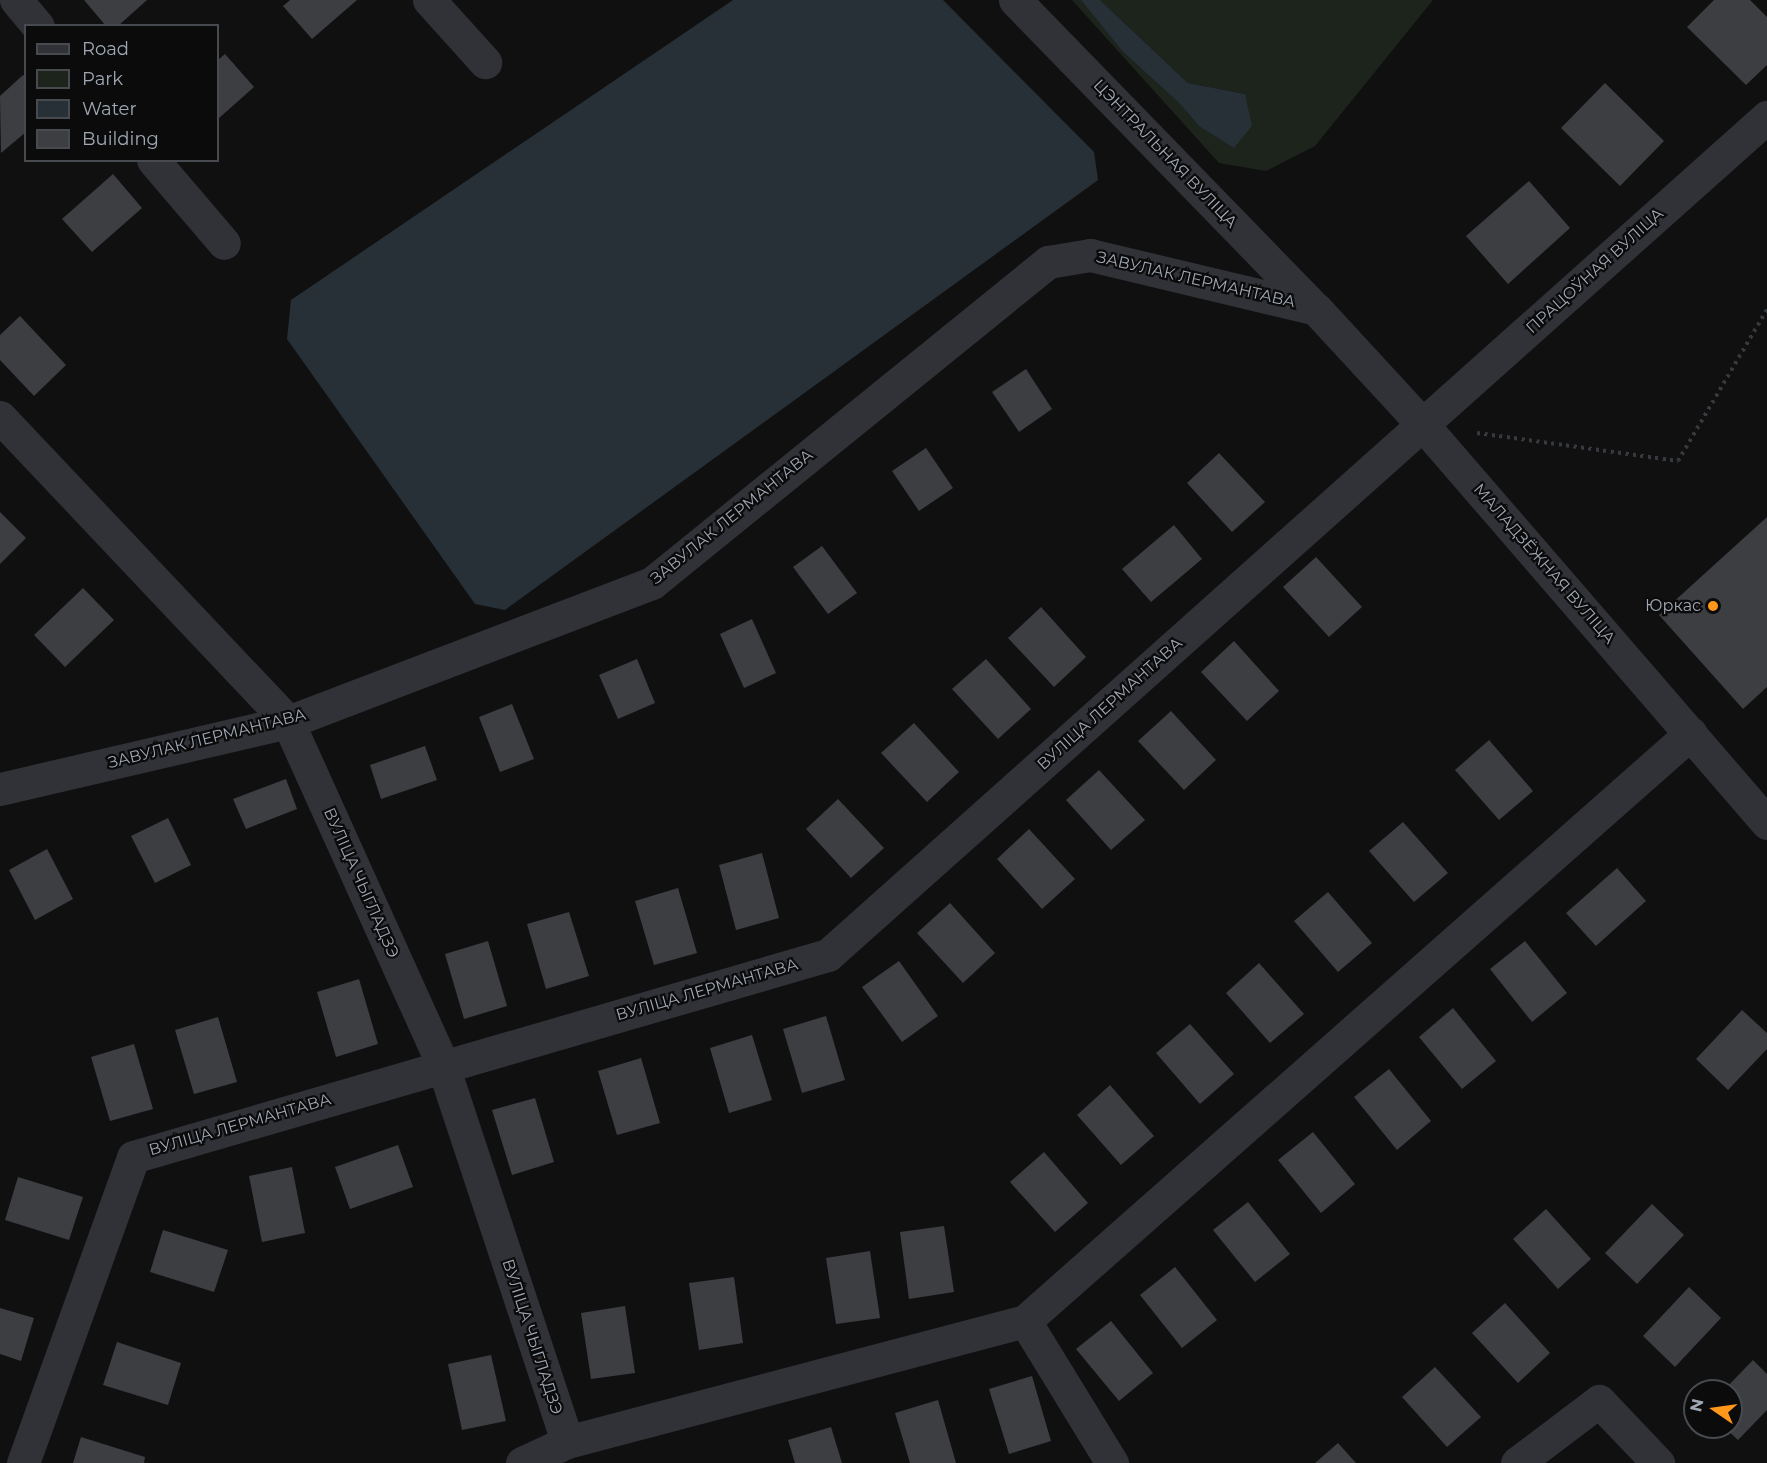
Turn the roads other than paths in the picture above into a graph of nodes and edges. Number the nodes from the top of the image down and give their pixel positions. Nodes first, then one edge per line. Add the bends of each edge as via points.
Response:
1 (16, 0) edge
2 (429, 0) edge
3 (1015, 0) edge
4 (36, 24) edge
5 (486, 62) dead end
6 (1767, 117) edge
7 (155, 162) edge
8 (224, 243) dead end
9 (1316, 309) junction
10 (0, 417) edge
11 (1423, 425) junction
12 (288, 722) junction
13 (1692, 733) junction
14 (0, 789) edge
15 (1767, 823) edge
16 (443, 1066) junction
17 (1025, 1321) junction
18 (567, 1442) junction
19 (23, 1463) edge
20 (522, 1463) edge
21 (1112, 1463) edge
22 (1516, 1463) edge
23 (1658, 1463) edge

1 - 4 street
2 - 5 street
3 - 9 street, ЦЭНТРАЛЬНАЯ ВУЛІЦА
6 - 11 street, ПРАЦОЎНАЯ ВУЛІЦА
7 - 8 street
9 - 11 street, МАЛАДЗЁЖНАЯ ВУЛІЦА
9 - 12 street, ЗАВУЛАК ЛЕРМАНТАВА via 1090,255 1048,262 652,583
10 - 12 street, ВУЛІЦА ЧЫГЛАДЗЭ
11 - 13 street, МАЛАДЗЁЖНАЯ ВУЛІЦА
11 - 16 street, ВУЛІЦА ЛЕРМАНТАВА via 828,956
12 - 14 street, ЗАВУЛАК ЛЕРМАНТАВА
12 - 16 street, ВУЛІЦА ЧЫГЛАДЗЭ
13 - 15 street, МАЛАДЗЁЖНАЯ ВУЛІЦА
13 - 17 street
16 - 18 street, ВУЛІЦА ЧЫГЛАДЗЭ
16 - 19 street, ВУЛІЦА ЛЕРМАНТАВА via 134,1157
17 - 18 street
17 - 21 street
18 - 20 street
22 - 23 street via 1599,1401

